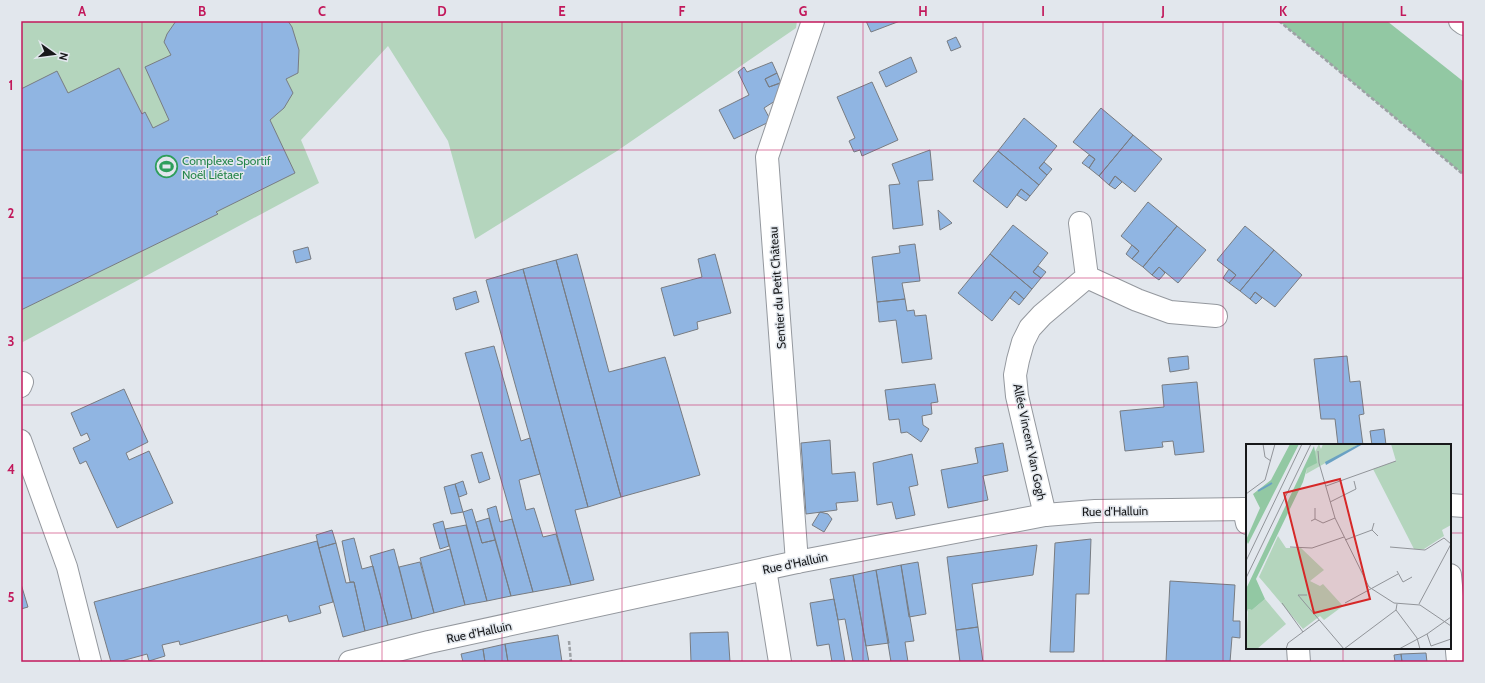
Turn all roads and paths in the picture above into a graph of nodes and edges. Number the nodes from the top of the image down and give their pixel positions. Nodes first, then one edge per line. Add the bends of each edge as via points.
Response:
1 (813, 21) edge
2 (1279, 21) edge
3 (1460, 21) edge
4 (1464, 24) edge
5 (1464, 175) edge
6 (1080, 223) dead end
7 (1087, 277) junction
8 (1216, 316) dead end
9 (21, 440) edge
10 (1464, 502) edge
11 (1451, 504) edge
12 (1451, 504) edge
13 (1464, 506) edge
14 (1246, 514) edge
15 (1045, 515) junction
16 (797, 562) junction
17 (765, 569) junction
18 (1451, 587) edge
19 (1298, 649) edge
20 (91, 662) edge
21 (350, 662) edge
22 (780, 662) edge
23 (1299, 662) edge
24 (1458, 662) edge

1 - 16 main road, Sentier du Petit Château via 767,157
2 - 5 path
3 - 4 main road
6 - 7 main road
7 - 8 main road via 1170,312
7 - 15 main road, Allée Vincent Van Gogh via 1030,328 1018,360 1017,396
9 - 20 lane via 68,567
10 - 11 main road
12 - 13 main road
14 - 15 main road, Rue d'Halluin via 1095,511
15 - 16 main road, Rue d'Halluin
16 - 17 main road, Rue d'Halluin
17 - 21 main road, Rue d'Halluin via 428,642
17 - 22 main road
18 - 24 main road
19 - 23 main road

